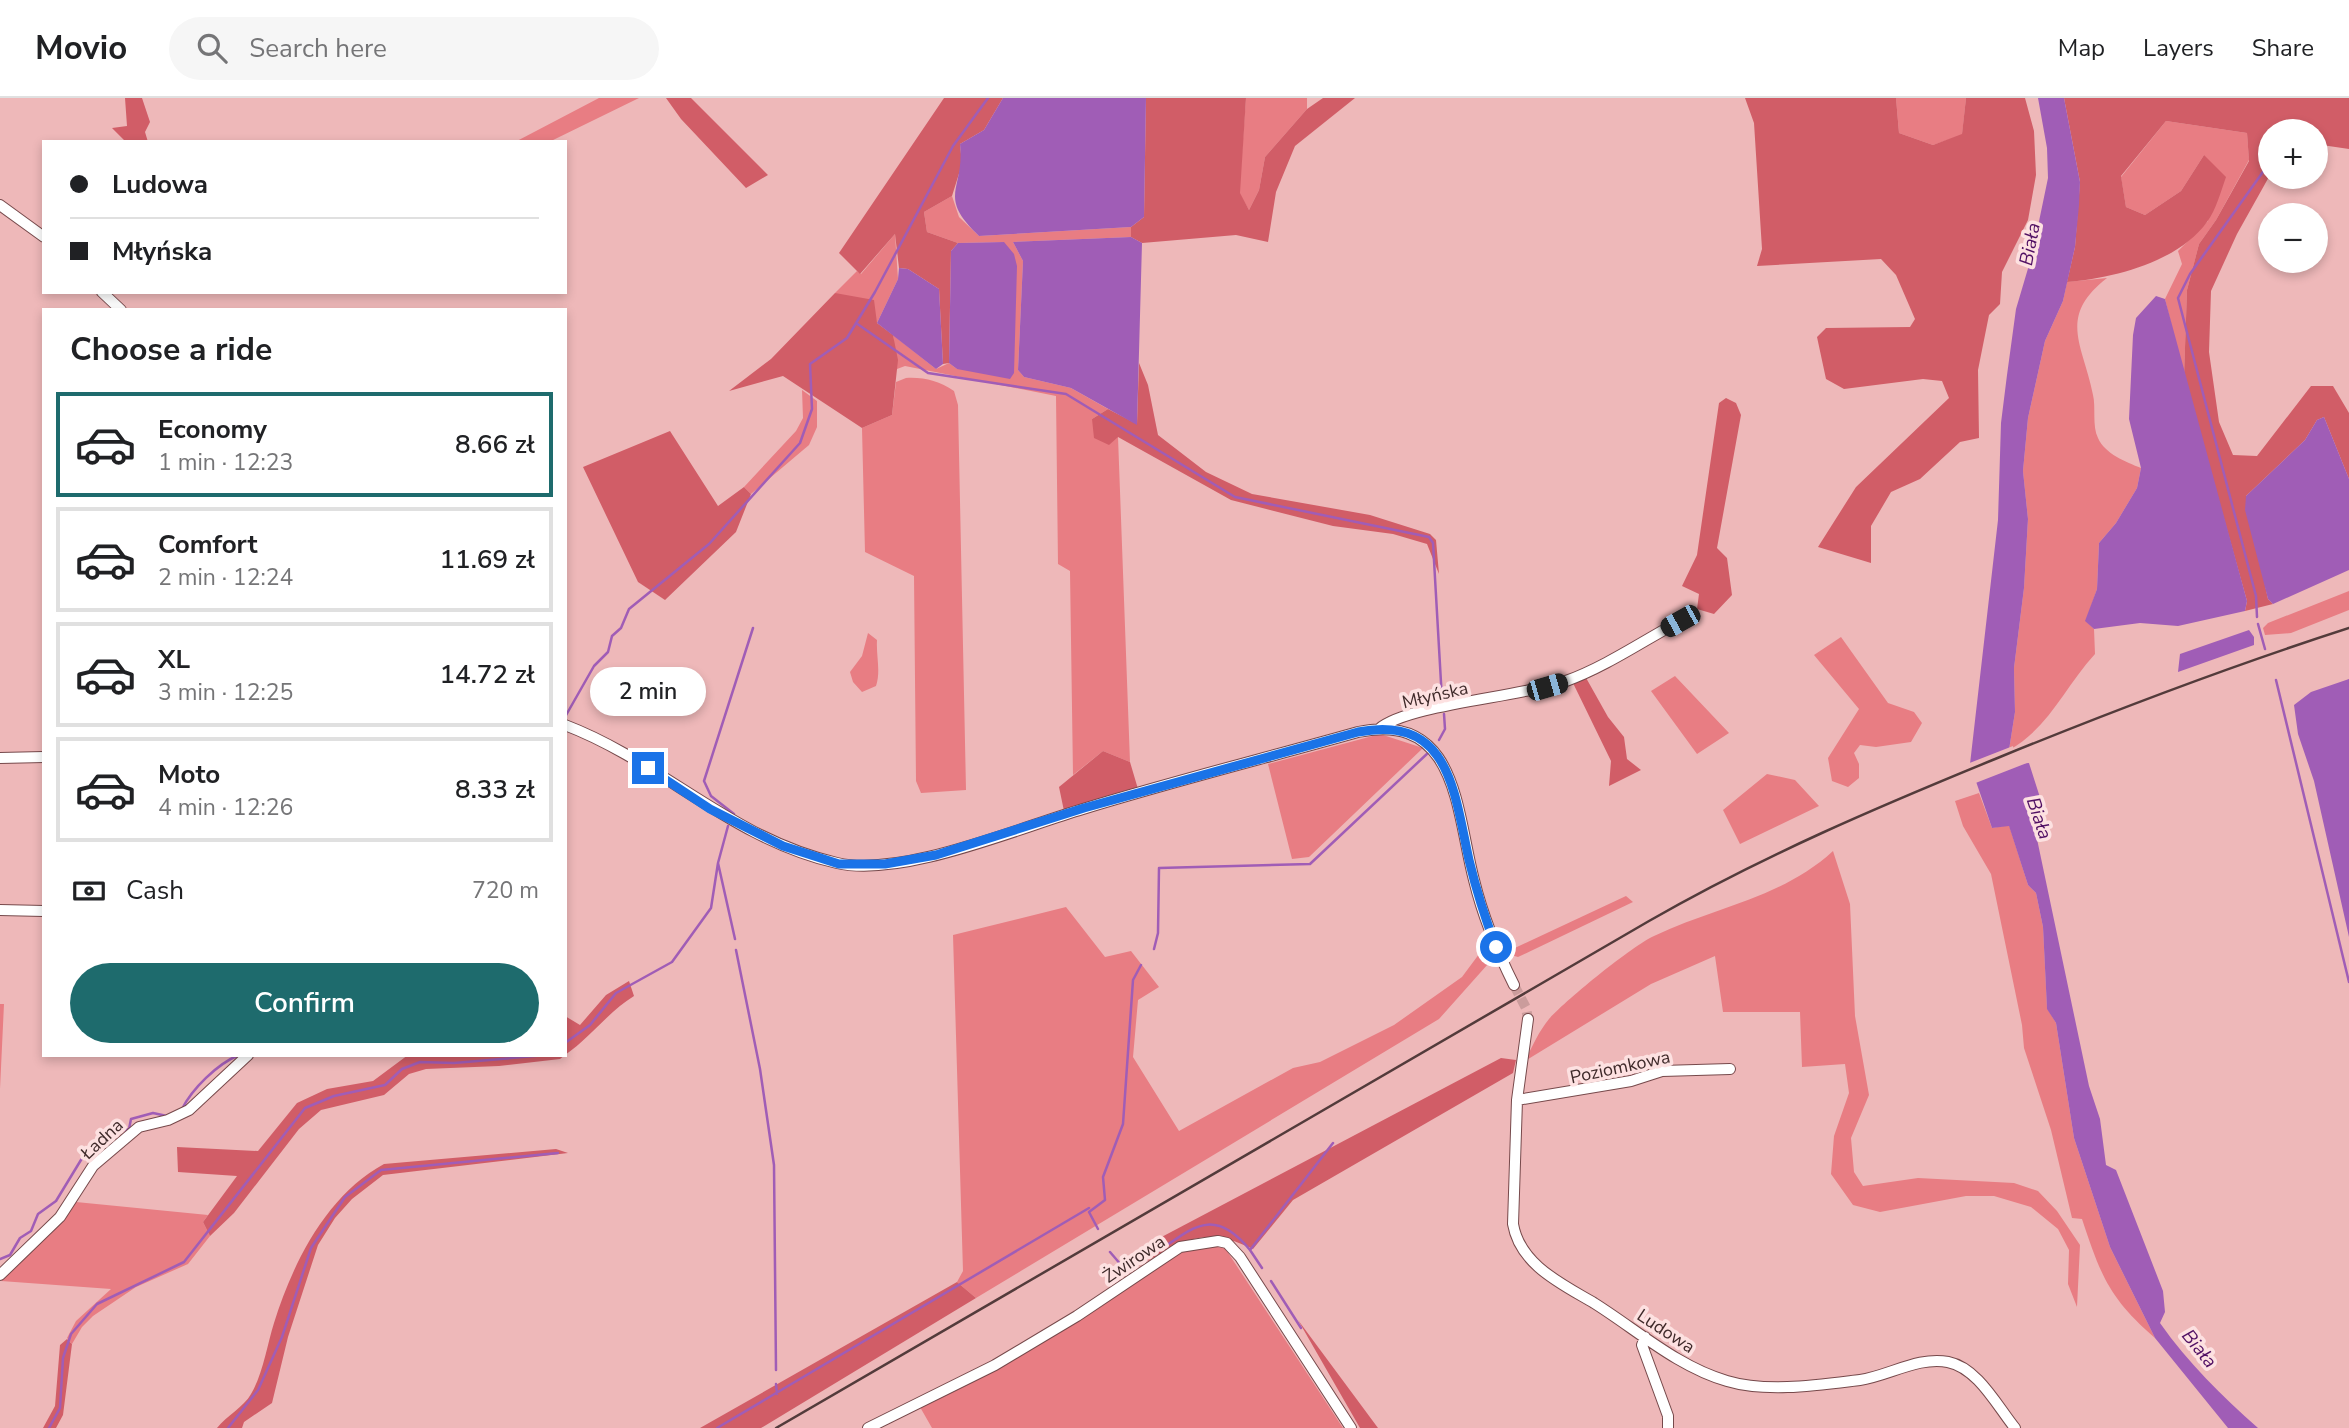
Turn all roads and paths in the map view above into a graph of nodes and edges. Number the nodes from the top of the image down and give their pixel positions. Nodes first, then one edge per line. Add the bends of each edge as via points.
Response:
1 (0, 205) edge
2 (42, 236) edge
3 (104, 294) edge
4 (119, 308) edge
5 (1680, 621) dead end
6 (567, 726) edge
7 (1379, 729) junction
8 (42, 757) edge
9 (0, 758) edge
10 (0, 910) edge
11 (42, 911) edge
12 (1514, 985) tunnel mouth
13 (1528, 1019) tunnel mouth
14 (246, 1057) edge
15 (1730, 1069) dead end
16 (1517, 1100) junction
17 (0, 1275) edge
18 (1645, 1337) junction
19 (868, 1428) edge
20 (1351, 1428) edge
21 (1668, 1428) edge
22 (2015, 1428) edge

1 - 2 street
3 - 4 street
5 - 7 street, Młyńska via 1566,681 1435,709
6 - 7 street, Młyńska via 606,740 722,816 783,846 839,864 885,864 936,855 1096,805
7 - 12 street via 1421,739 1441,758 1452,785 1479,899
8 - 9 street
10 - 11 street
13 - 16 street, Ludowa
14 - 17 street, Ładna via 189,1110 139,1127 93,1166 60,1217
15 - 16 street, Poziomkowa via 1661,1070 1631,1081
16 - 18 street, Ludowa via 1513,1224 1519,1244 1542,1270
18 - 21 street via 1642,1345 1668,1416
18 - 22 street, Ludowa via 1707,1374 1753,1386 1849,1381 1930,1361 1950,1363 1974,1377
19 - 20 street, Żwirowa via 995,1365 1180,1247 1218,1241 1227,1243 1240,1257

